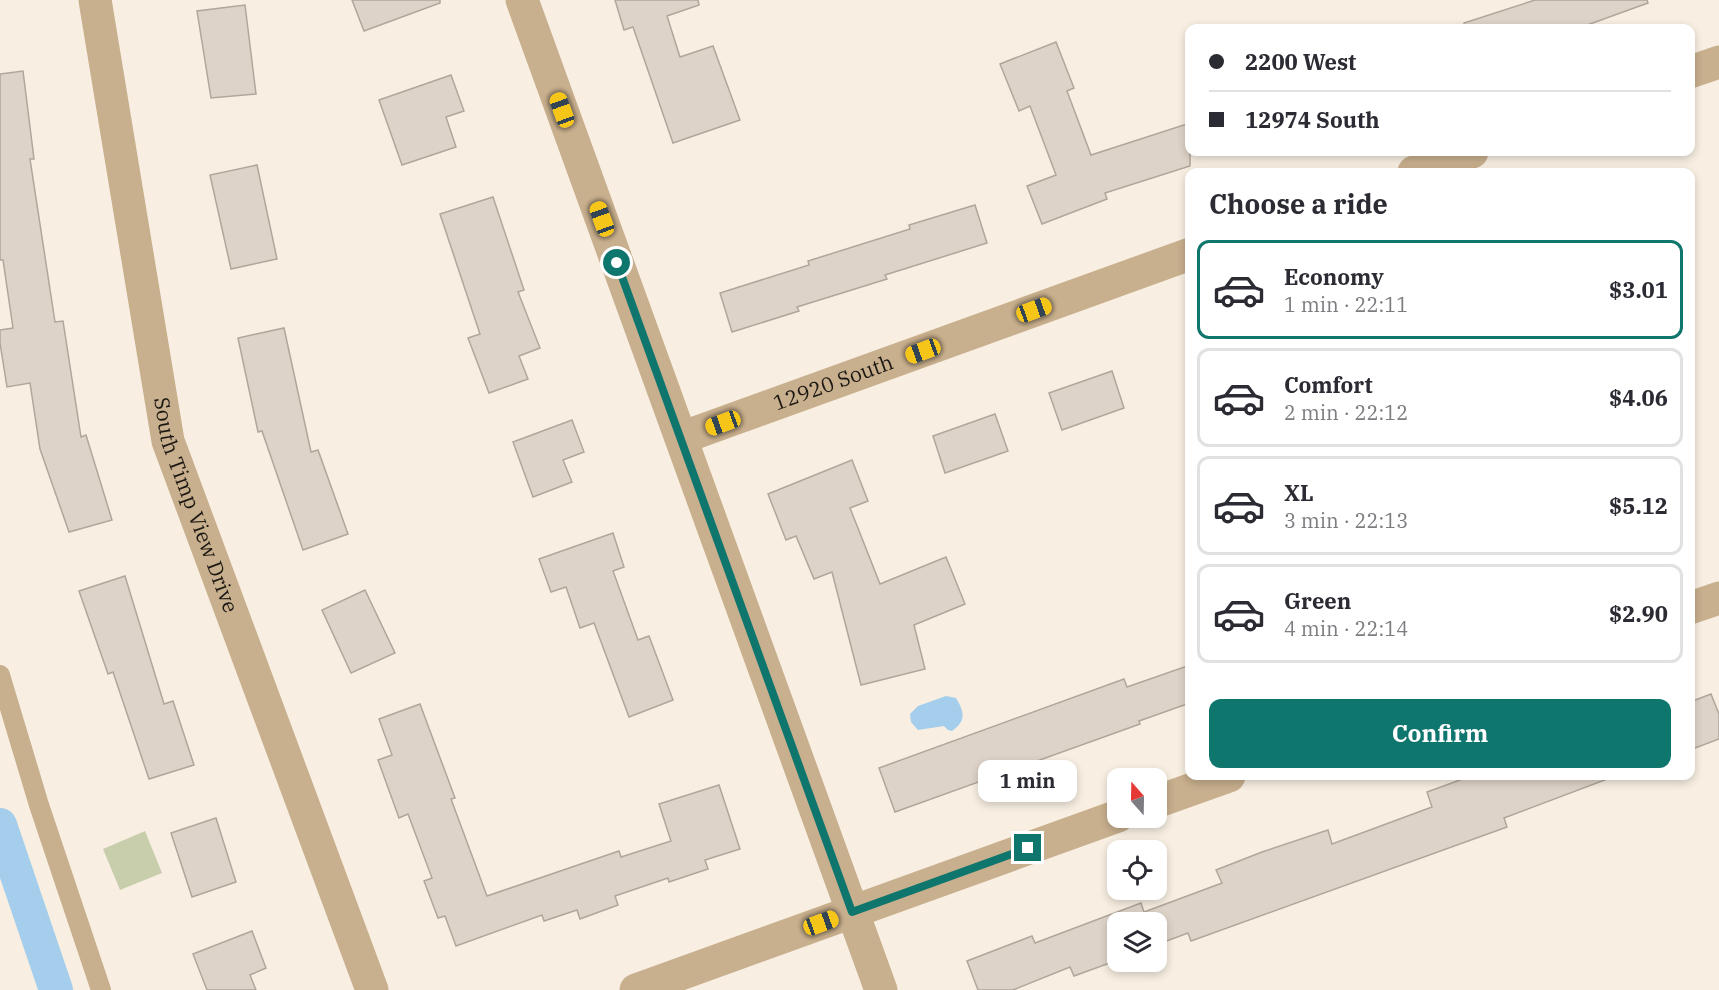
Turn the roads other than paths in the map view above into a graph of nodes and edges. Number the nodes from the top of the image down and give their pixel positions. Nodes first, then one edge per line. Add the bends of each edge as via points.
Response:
1 (95, 0) edge
2 (522, 0) edge
3 (1719, 62) edge
4 (1695, 70) edge
5 (1460, 156) edge
6 (1426, 168) edge
7 (1185, 256) edge
8 (681, 438) junction
9 (1719, 598) edge
10 (1695, 606) edge
11 (0, 675) edge
12 (1218, 780) edge
13 (1167, 798) edge
14 (1107, 820) edge
15 (852, 912) junction
16 (101, 990) edge
17 (372, 990) edge
18 (636, 990) edge
19 (881, 990) edge

1 - 17 street, South Timp View Drive via 168,441
2 - 8 street
3 - 4 street
5 - 6 street
7 - 8 street, 12920 South
8 - 15 street
9 - 10 street
11 - 16 lane
12 - 13 street
14 - 15 street
15 - 18 street
15 - 19 street

